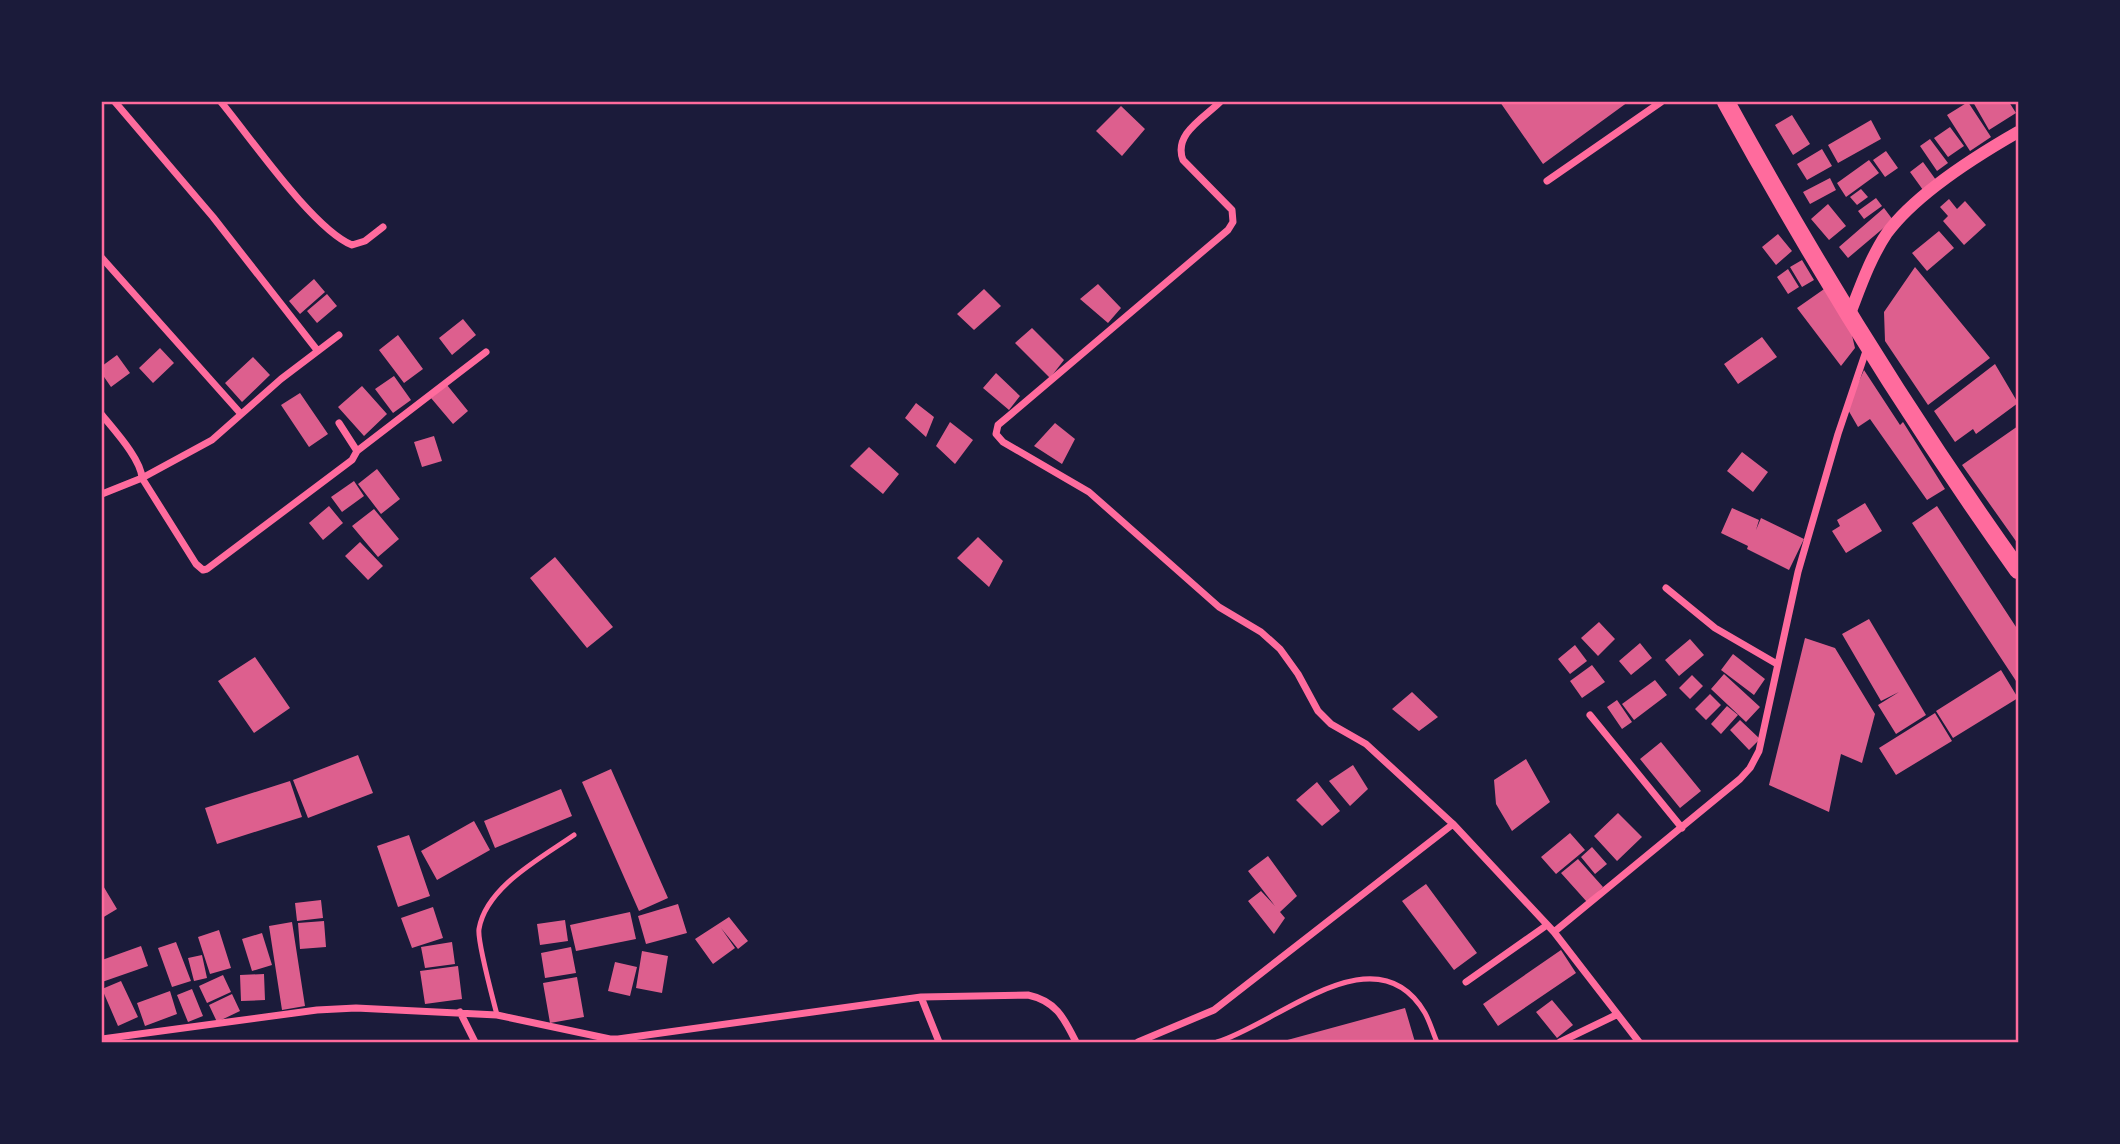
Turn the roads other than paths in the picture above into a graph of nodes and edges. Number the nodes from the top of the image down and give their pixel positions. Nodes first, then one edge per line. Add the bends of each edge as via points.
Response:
1 (115, 102) edge
2 (221, 102) edge
3 (1220, 102) edge
4 (1661, 102) edge
5 (1726, 102) edge
6 (2018, 132) edge
7 (1547, 181) dead end
8 (383, 227) dead end
9 (102, 258) edge
10 (1849, 316) junction
11 (339, 335) dead end
12 (1868, 344) junction
13 (317, 350) junction
14 (486, 352) dead end
15 (241, 414) junction
16 (102, 415) edge
17 (339, 424) dead end
18 (357, 451) junction
19 (142, 478) junction
20 (102, 494) edge
21 (2018, 570) edge
22 (1666, 588) dead end
23 (1777, 664) junction
24 (1590, 715) dead end
25 (1452, 824) junction
26 (1682, 828) junction
27 (574, 835) dead end
28 (1547, 925) junction
29 (1554, 932) junction
30 (1466, 982) dead end
31 (921, 997) junction
32 (460, 1012) junction
33 (497, 1015) junction
34 (1616, 1015) junction
35 (102, 1039) edge
36 (475, 1042) edge
37 (939, 1042) edge
38 (1076, 1042) edge
39 (1138, 1042) edge
40 (1217, 1042) edge
41 (1437, 1042) edge
42 (1560, 1042) edge
43 (1639, 1042) edge

1 - 13 street
2 - 8 street via 294,193 340,241 352,245 365,241
3 - 25 street via 1199,119 1179,150 1183,160 1232,209 1228,230 1010,415 996,434 1089,492 1219,607 1261,632 1280,649 1318,711 1366,744
4 - 7 street
5 - 10 main road
6 - 10 street via 1926,194 1888,232
9 - 15 street
10 - 12 main road
11 - 13 street
12 - 21 main road
12 - 23 street via 1798,572
13 - 15 street
14 - 18 street
15 - 19 street via 212,440
16 - 19 street via 136,459
17 - 18 street
18 - 19 street via 352,460 203,570
19 - 20 street
22 - 23 street via 1715,628
23 - 26 street via 1768,718 1750,768
24 - 26 street
25 - 28 street
25 - 39 street via 1214,1010
26 - 29 street
27 - 33 lane via 490,900 478,931
28 - 29 street
28 - 30 street
29 - 34 street
31 - 33 street via 610,1039
31 - 37 street
31 - 38 street via 1042,998 1055,1006
32 - 33 street
32 - 35 street via 317,1010
32 - 36 street
34 - 42 street
34 - 43 street
40 - 41 lane via 1349,980 1370,977 1388,979 1410,994 1425,1013

